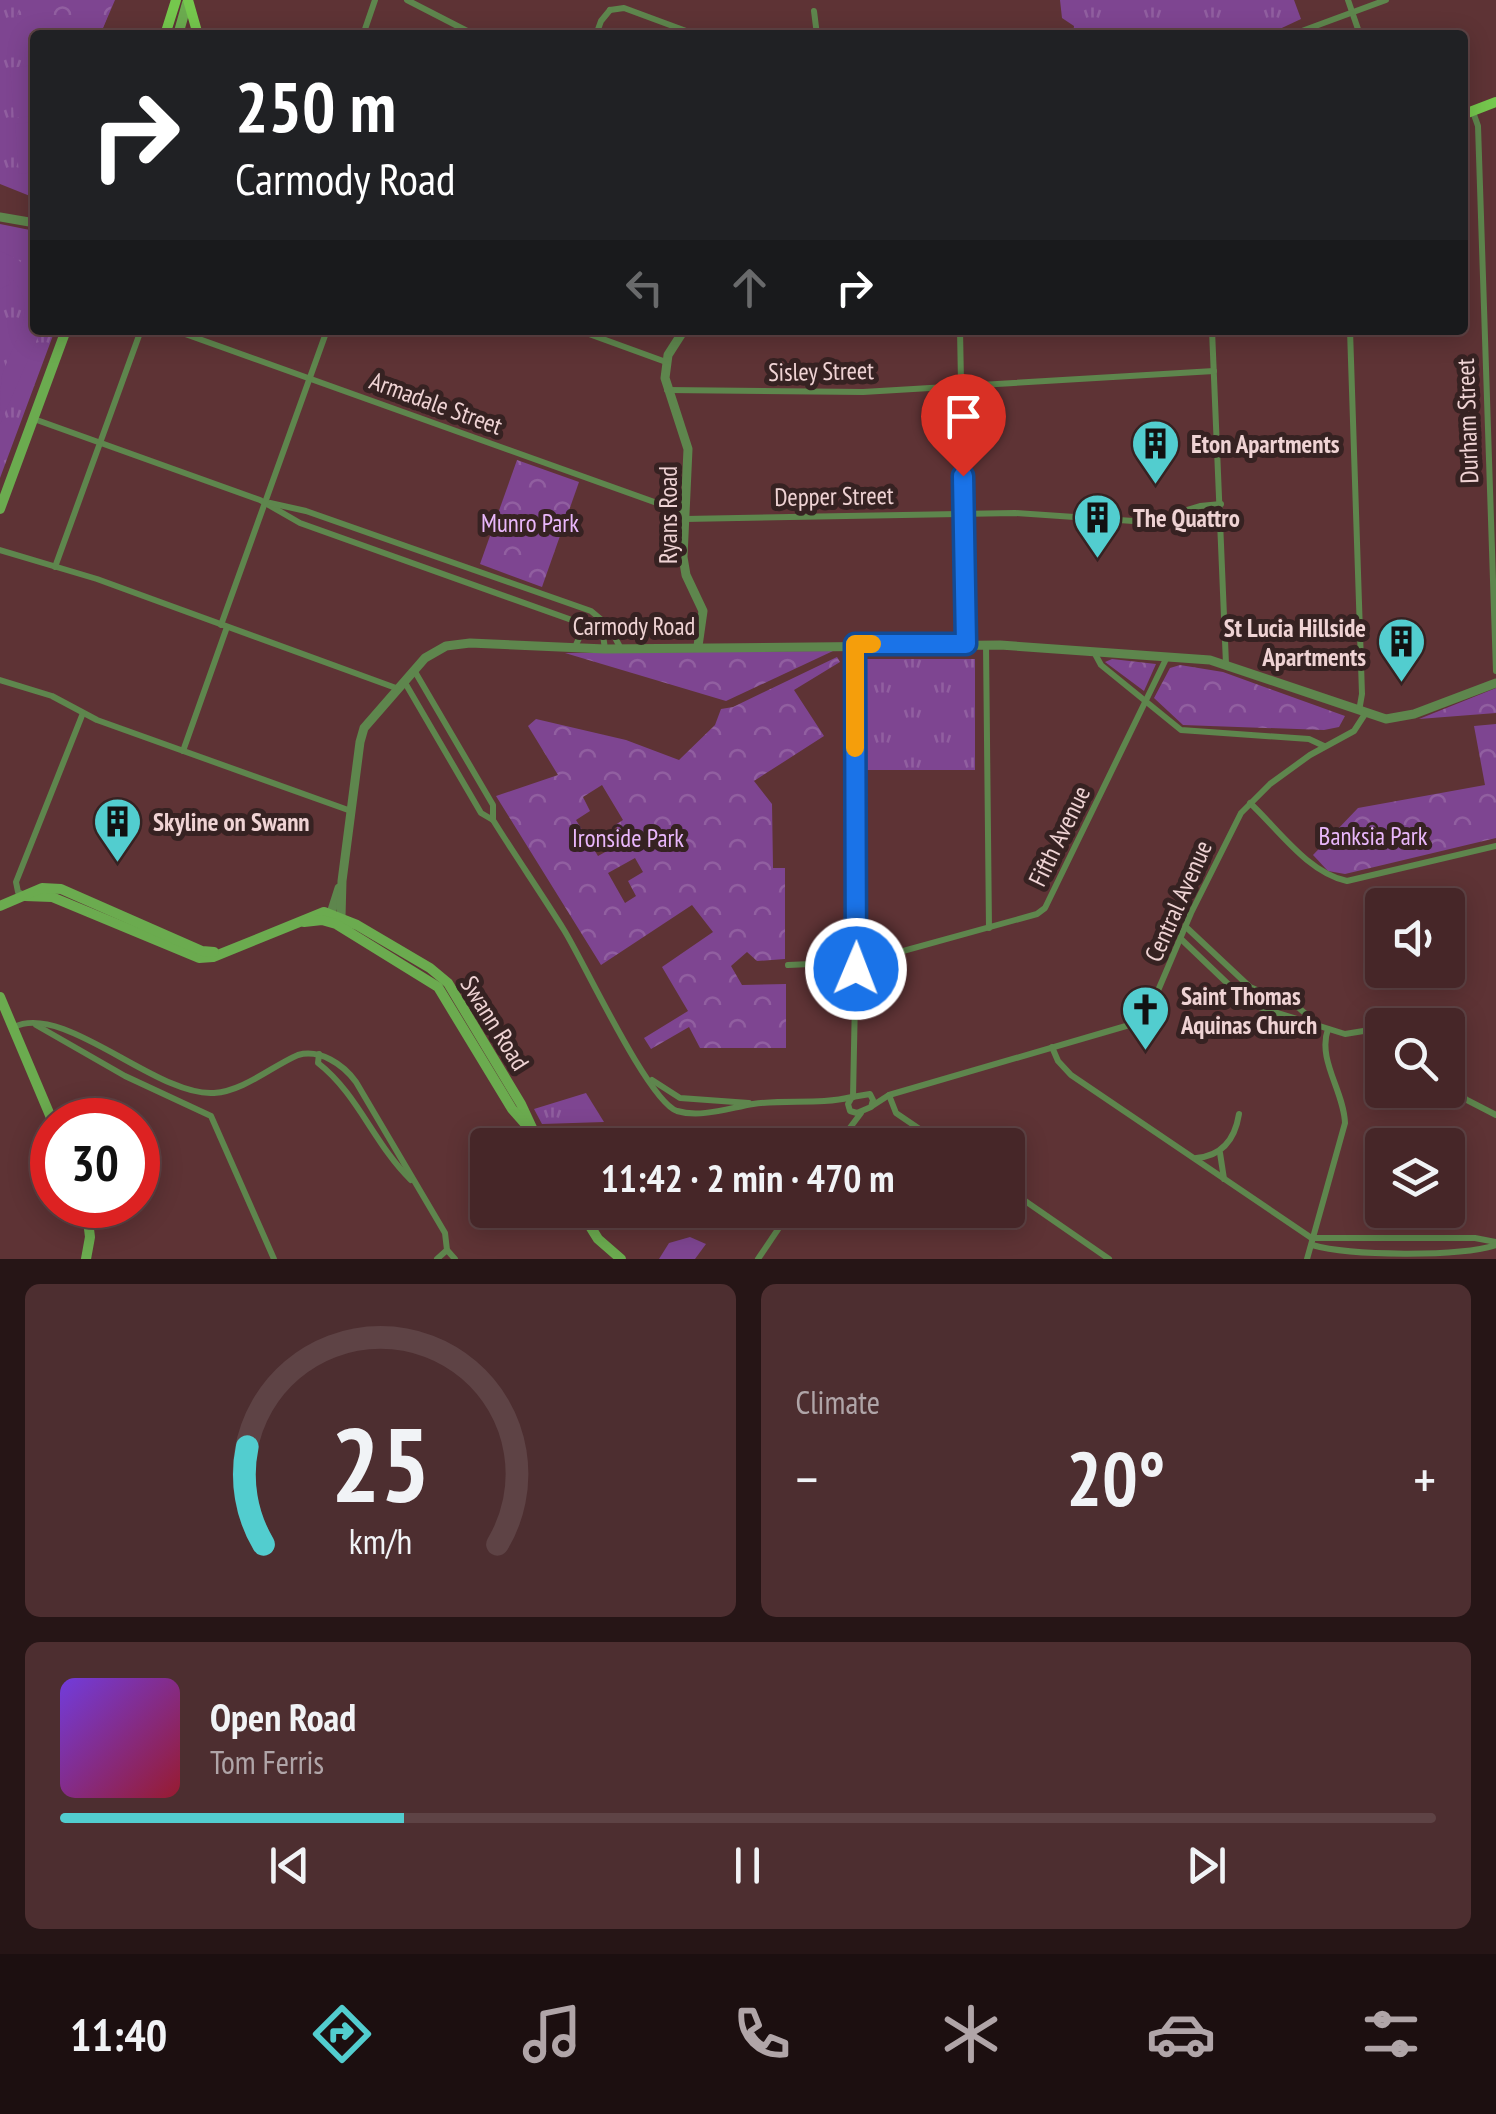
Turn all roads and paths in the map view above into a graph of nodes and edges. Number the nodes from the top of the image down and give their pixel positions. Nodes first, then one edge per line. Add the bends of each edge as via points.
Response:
1 (375, 0) edge
2 (408, 0) edge
3 (608, 0) edge
4 (1348, 0) edge
5 (1386, 0) edge
6 (184, 1) edge
7 (610, 10) junction
8 (814, 10) dead end
9 (1352, 12) junction
10 (167, 30) edge
11 (179, 30) edge
12 (196, 30) edge
13 (365, 30) edge
14 (465, 30) edge
15 (599, 30) edge
16 (683, 30) edge
17 (817, 30) edge
18 (1304, 30) edge
19 (1358, 30) edge
20 (1496, 102) edge
21 (1468, 113) edge
22 (0, 218) edge
23 (30, 222) edge
24 (64, 335) edge
25 (140, 335) edge
26 (188, 335) edge
27 (325, 335) edge
28 (592, 335) edge
29 (681, 335) edge
30 (960, 335) edge
31 (1212, 335) edge
32 (1350, 335) edge
33 (666, 362) junction
34 (1214, 371) junction
35 (309, 379) junction
36 (961, 384) junction
37 (667, 390) junction
38 (34, 419) junction
39 (100, 444) junction
40 (264, 502) junction
41 (1222, 504) junction
42 (0, 509) edge
43 (964, 514) junction
44 (685, 516) junction
45 (0, 550) edge
46 (56, 567) junction
47 (581, 623) junction
48 (224, 626) junction
49 (855, 644) junction
50 (966, 644) junction
51 (986, 645) junction
52 (698, 646) junction
53 (575, 647) junction
54 (604, 649) junction
55 (621, 649) junction
56 (1094, 651) junction
57 (1167, 657) junction
58 (1226, 664) junction
59 (414, 669) junction
60 (1496, 671) edge
61 (0, 680) edge
62 (1496, 683) edge
63 (400, 684) junction
64 (1148, 701) junction
65 (83, 713) junction
66 (1362, 713) junction
67 (1324, 746) junction
68 (183, 751) junction
69 (1250, 802) junction
70 (351, 810) junction
71 (493, 820) junction
72 (1496, 846) edge
73 (25, 896) junction
74 (0, 906) edge
75 (334, 918) junction
76 (1186, 927) junction
77 (988, 928) junction
78 (1182, 939) junction
79 (856, 963) junction
80 (788, 966) dead end
81 (0, 998) edge
82 (32, 1022) junction
83 (1318, 1025) junction
84 (14, 1027) junction
85 (1328, 1029) junction
86 (1365, 1032) edge
87 (1052, 1048) junction
88 (319, 1054) junction
89 (855, 1067) junction
90 (648, 1076) junction
91 (868, 1094) junction
92 (889, 1095) junction
93 (1465, 1096) edge
94 (852, 1097) junction
95 (43, 1098) edge
96 (822, 1102) junction
97 (754, 1104) junction
98 (872, 1106) junction
99 (848, 1108) junction
100 (862, 1112) junction
101 (1239, 1114) dead end
102 (1496, 1115) edge
103 (530, 1128) edge
104 (845, 1128) edge
105 (850, 1128) edge
106 (918, 1128) edge
107 (1220, 1152) junction
108 (1194, 1158) junction
109 (1224, 1179) junction
110 (415, 1185) junction
111 (1025, 1202) edge
112 (89, 1228) edge
113 (591, 1228) edge
114 (779, 1228) edge
115 (1313, 1241) junction
116 (1496, 1243) edge
117 (447, 1250) junction
118 (86, 1259) edge
119 (274, 1259) edge
120 (437, 1259) edge
121 (455, 1259) edge
122 (621, 1259) edge
123 (758, 1259) edge
124 (1109, 1259) edge
125 (1308, 1259) edge

1 - 13 street
2 - 14 street
3 - 7 street
4 - 9 street
5 - 9 street
6 - 10 main road
6 - 11 main road
6 - 12 main road
7 - 15 street
7 - 16 street via 624,8
8 - 17 street
9 - 18 street
9 - 19 street
20 - 21 main road
21 - 60 street, Durham Street via 1478,126
22 - 23 street
24 - 38 main road
25 - 39 street
26 - 35 street, Armadale Street
27 - 35 street
28 - 33 street
29 - 33 street
30 - 36 street
31 - 34 street
32 - 66 street
33 - 37 street, Ryans Road
34 - 36 street, Sisley Street
34 - 41 street
35 - 40 street
35 - 44 street, Armadale Street
36 - 37 street, Sisley Street via 863,392
36 - 43 street
37 - 44 street, Ryans Road via 688,449
38 - 39 street
38 - 42 main road
39 - 40 street
39 - 46 street
40 - 47 street via 300,523
40 - 48 street
40 - 55 street via 301,509 591,611
41 - 43 street, Depper Street via 1148,522
41 - 58 street
43 - 44 street, Depper Street
43 - 50 street
44 - 52 street, Ryans Road via 684,568 703,611
45 - 46 street
46 - 48 street
47 - 53 street
47 - 54 street via 601,632
48 - 63 street
48 - 68 street
49 - 50 street, Carmody Road
49 - 52 street, Carmody Road
49 - 79 street
50 - 51 street, Carmody Road
51 - 56 street, Carmody Road
51 - 77 street
52 - 55 street, Carmody Road
53 - 54 street, Carmody Road
53 - 59 street, Carmody Road via 457,644 436,650
54 - 55 street, Carmody Road
56 - 57 street, Carmody Road
56 - 64 street via 1101,665
57 - 58 street, Carmody Road
57 - 64 street, Fifth Avenue
58 - 66 street, Carmody Road
59 - 63 street, Carmody Road
59 - 71 street via 493,805
61 - 65 street
62 - 66 street, Carmody Road via 1401,718
63 - 70 street, Carmody Road via 363,731
63 - 71 street via 481,813
64 - 67 street via 1181,730 1309,739
64 - 77 street, Fifth Avenue via 1045,908
65 - 68 street
65 - 73 street via 16,885
66 - 67 street, Central Avenue via 1354,731
67 - 69 street, Central Avenue
68 - 70 street
69 - 72 street via 1330,878 1347,881
69 - 76 street, Central Avenue
70 - 75 street, Carmody Road
71 - 90 street
73 - 74 main road
73 - 75 main road via 60,889 204,952 226,951 298,922
75 - 103 main road, Swann Road via 438,987
76 - 78 street, Central Avenue
76 - 83 street via 1250,988 1302,1010
77 - 79 street, Fifth Avenue
78 - 83 street via 1247,1003
78 - 87 street, Central Avenue via 1144,1017
79 - 80 street, Fifth Avenue
79 - 89 street
81 - 84 main road
82 - 84 street
82 - 88 street via 200,1092 226,1090 298,1055
82 - 119 street via 211,1116
83 - 85 street
84 - 95 main road
85 - 86 street
85 - 115 street via 1324,1047 1344,1123
87 - 92 street, Central Avenue
87 - 108 street via 1070,1073
88 - 110 street via 352,1076
88 - 110 street via 318,1064 342,1083 382,1150
89 - 91 street
89 - 94 street
90 - 97 street via 679,1098
90 - 97 street via 662,1100 679,1111
91 - 92 street, Central Avenue
91 - 94 street, Central Avenue
91 - 98 street
92 - 98 street, Central Avenue
92 - 106 street via 896,1113
93 - 102 street
94 - 96 street
94 - 99 street, Central Avenue
96 - 97 street
96 - 99 street
98 - 100 street, Central Avenue
99 - 100 street
99 - 104 street, Central Avenue
100 - 105 street, Central Avenue
101 - 107 street
107 - 108 street
107 - 109 street
108 - 109 street
109 - 115 street
110 - 117 street via 444,1232
111 - 124 street
112 - 118 main road
113 - 122 main road
114 - 123 street
115 - 116 street
115 - 116 street via 1361,1253 1472,1250
115 - 125 street
117 - 120 street
117 - 121 street

